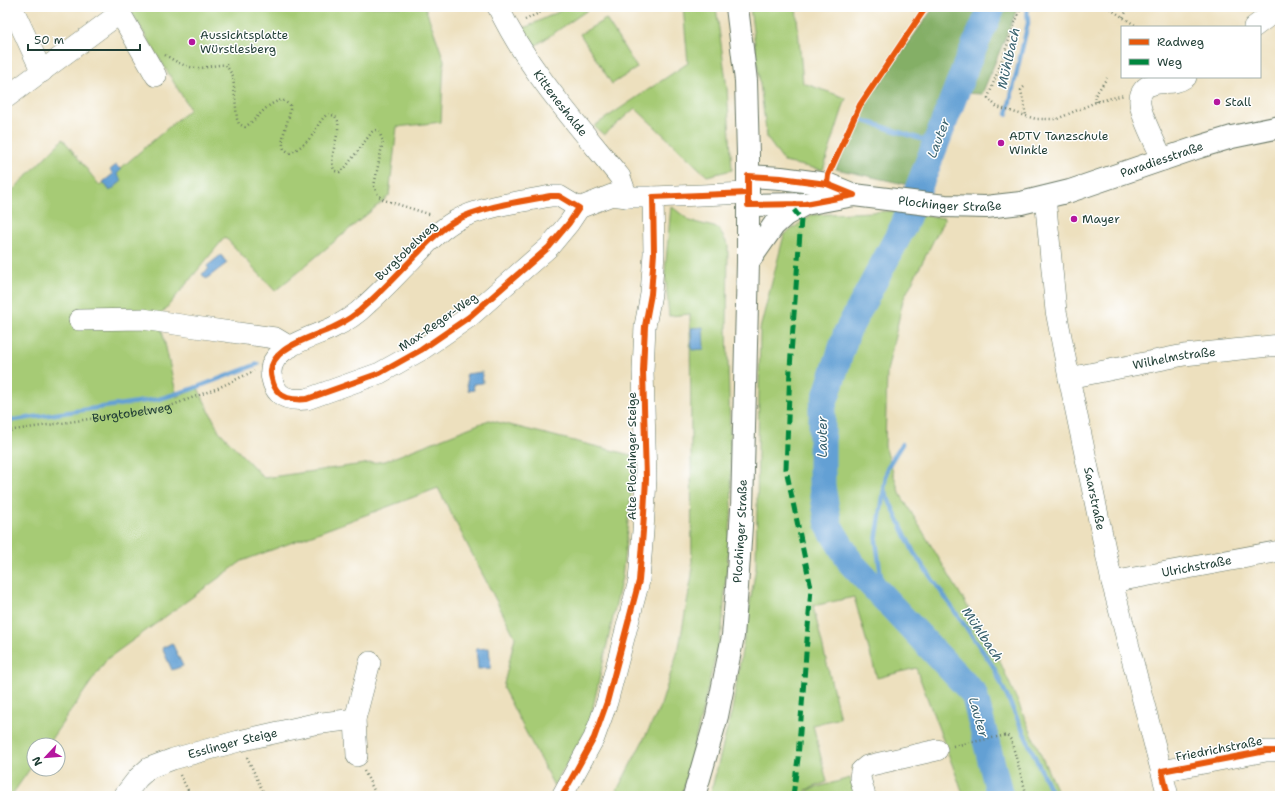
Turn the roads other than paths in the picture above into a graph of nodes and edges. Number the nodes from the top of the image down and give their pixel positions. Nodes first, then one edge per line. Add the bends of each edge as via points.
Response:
1 (12, 7) edge
2 (498, 7) edge
3 (737, 7) edge
4 (119, 10) edge
5 (1280, 13) edge
6 (1255, 26) edge
7 (42, 72) junction
8 (156, 76) dead end
9 (1185, 78) edge
10 (7, 97) edge
11 (1280, 127) edge
12 (1163, 160) junction
13 (748, 191) junction
14 (854, 195) junction
15 (627, 197) junction
16 (653, 197) junction
17 (1044, 197) junction
18 (805, 204) junction
19 (579, 208) junction
20 (748, 262) junction
21 (79, 320) dead end
22 (1280, 345) edge
23 (290, 347) junction
24 (271, 367) joint
25 (1069, 378) junction
26 (1280, 550) edge
27 (1112, 582) junction
28 (370, 662) dead end
29 (355, 719) junction
30 (937, 750) dead end
31 (1280, 751) edge
32 (357, 756) road end
33 (1162, 772) junction
34 (124, 796) edge
35 (562, 796) edge
36 (694, 796) edge
37 (865, 796) edge
38 (1168, 796) edge

1 - 7 street
2 - 15 street, Kitteneshalde via 508,29 537,74 620,177
3 - 13 main road, Plochinger Straße via 746,81
4 - 7 street
4 - 8 street
5 - 6 street via 1270,15
7 - 10 street
9 - 12 street via 1179,82 1149,85 1143,90 1140,99 1142,110
11 - 12 main road, Paradiesstraße via 1232,138
12 - 17 main road, Paradiesstraße
13 - 14 main road, Plochinger Straße via 781,178 827,184
13 - 16 street
13 - 18 main road, Plochinger Straße
13 - 20 main road, Plochinger Straße
14 - 17 main road, Plochinger Straße via 945,206 992,207
14 - 18 main road, Plochinger Straße
15 - 16 street
15 - 19 street via 612,195
16 - 35 street, Alte Plochinger Steige via 654,253 651,294 645,326 643,371 646,479 639,581 607,702 594,738
17 - 25 street, Saarstraße via 1056,311
18 - 20 main road, Plochinger Straße via 785,215 774,225
19 - 23 street, Burgtobelweg via 559,196 551,196 466,215 433,237 350,318
19 - 24 street, Max-Reger-Weg via 549,247 469,317 421,350 380,373 307,399 295,400 279,393 273,384
20 - 36 main road, Plochinger Straße via 742,510 733,636 717,716
21 - 23 street via 143,318 275,338
22 - 25 street, Wilhelmstraße via 1184,355
23 - 24 street, Burgtobelweg via 276,356
25 - 27 street, Saarstraße
26 - 27 street, Ulrichstraße
27 - 33 street, Saarstraße
28 - 29 street
29 - 32 street
29 - 34 street, Esslinger Steige via 314,724 240,740 173,759 149,768
30 - 37 street via 867,766 861,771 860,778
31 - 33 street, Friedrichstraße via 1266,751
33 - 38 street, Saarstraße

